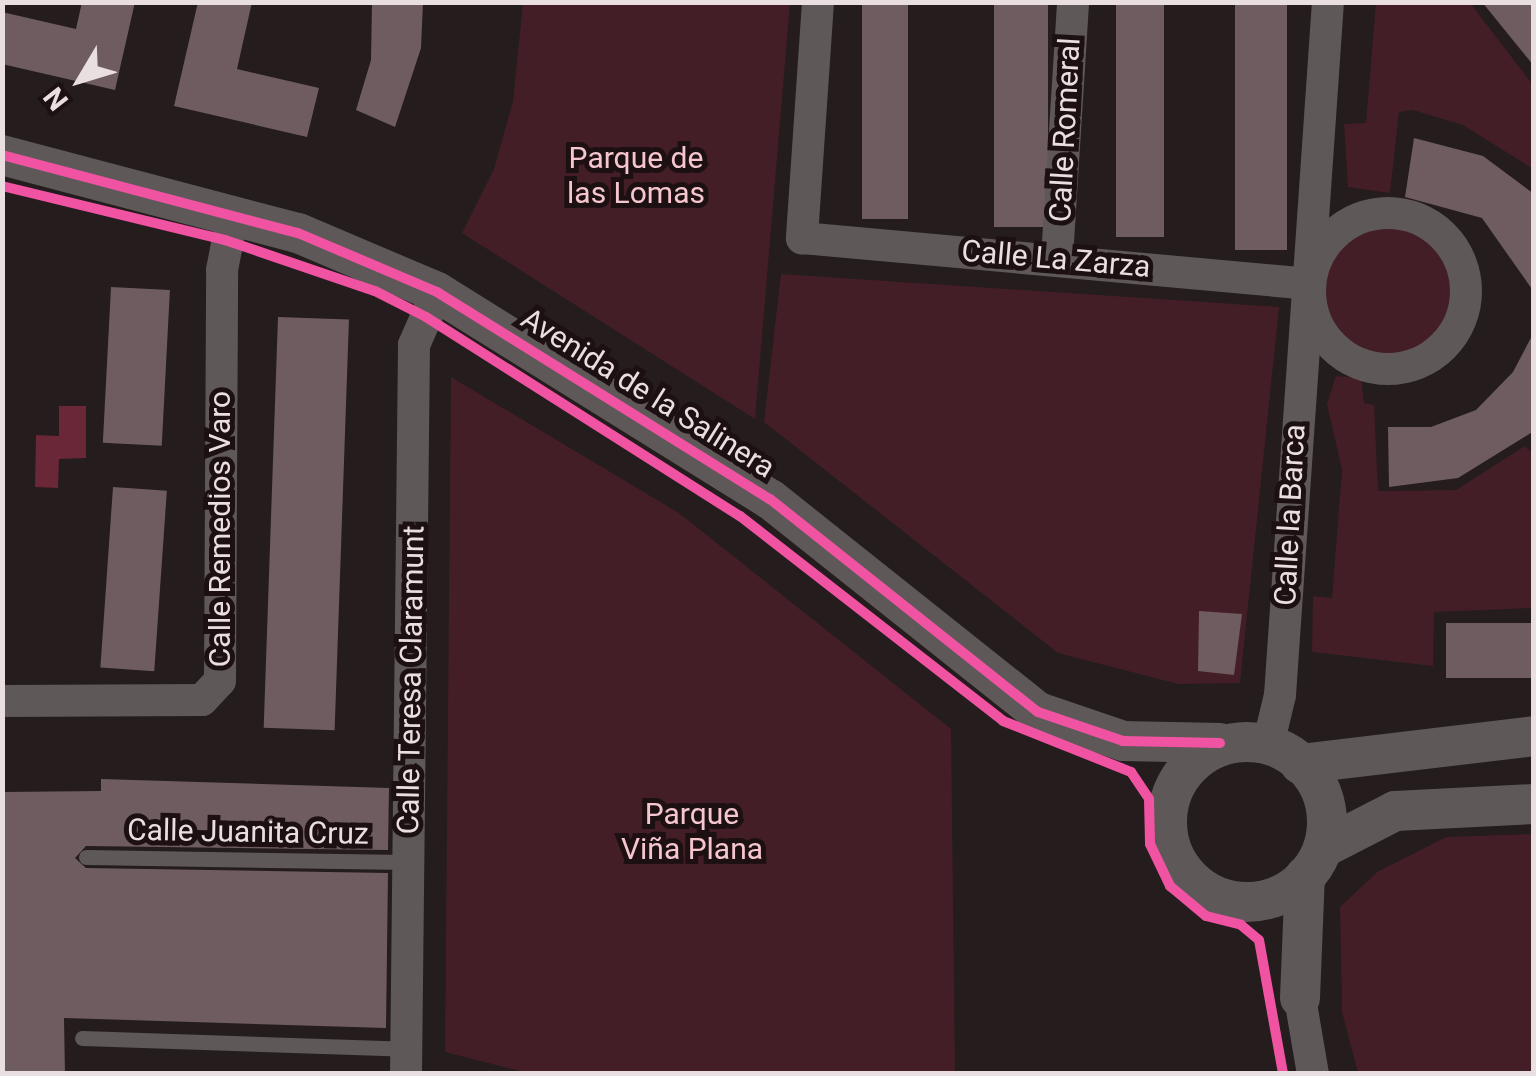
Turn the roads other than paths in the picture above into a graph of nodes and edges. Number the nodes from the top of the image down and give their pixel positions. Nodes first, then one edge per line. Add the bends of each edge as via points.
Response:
1 (818, 2) edge
2 (1073, 2) edge
3 (1328, 2) edge
4 (2, 155) edge
5 (1314, 190) junction
6 (234, 212) junction
7 (1348, 224) junction
8 (1058, 258) junction
9 (1310, 284) junction
10 (437, 292) junction
11 (1342, 355) junction
12 (1298, 392) junction
13 (2, 701) edge
14 (1534, 736) edge
15 (1123, 741) junction
16 (1220, 743) junction
17 (1284, 754) junction
18 (1174, 789) junction
19 (1534, 804) edge
20 (86, 858) dead end
21 (408, 862) junction
22 (1314, 862) junction
23 (1243, 904) junction
24 (1300, 998) junction
25 (82, 1038) dead end
26 (406, 1061) edge
27 (1313, 1074) edge

1 - 8 street, Calle La Zarza via 802,238
2 - 8 street, Calle Romeral
3 - 5 street, Calle la Barca
4 - 6 street, Avenida de la Salinera
5 - 7 street
5 - 9 street, Calle la Barca
6 - 10 street, Avenida de la Salinera via 352,251
6 - 13 street, Calle Remedios Varo via 222,270 220,681 202,700
7 - 9 street, Calle la Barca via 1316,260
7 - 11 street via 1397,213 1443,235 1466,280 1465,306 1456,331 1417,364 1392,370
8 - 9 street, Calle La Zarza
9 - 11 street, Calle la Barca via 1312,311
9 - 12 street, Calle la Barca
10 - 15 street, Avenida de la Salinera via 770,500 1038,712
10 - 21 street, Calle Teresa Claramunt via 414,344
11 - 12 street
12 - 17 street, Calle la Barca via 1280,695
14 - 17 street
15 - 16 street, Avenida de la Salinera
15 - 18 street, Avenida de la Salinera via 1148,756
16 - 17 street
16 - 18 street via 1195,759
17 - 22 street via 1326,802
18 - 23 street via 1166,819 1177,863 1208,893
19 - 22 street via 1395,811
20 - 21 lane, Calle Juanita Cruz
21 - 26 street, Calle Teresa Claramunt
22 - 23 street via 1281,897
22 - 24 street
23 - 24 street via 1280,944
24 - 27 street
25 - 26 lane

